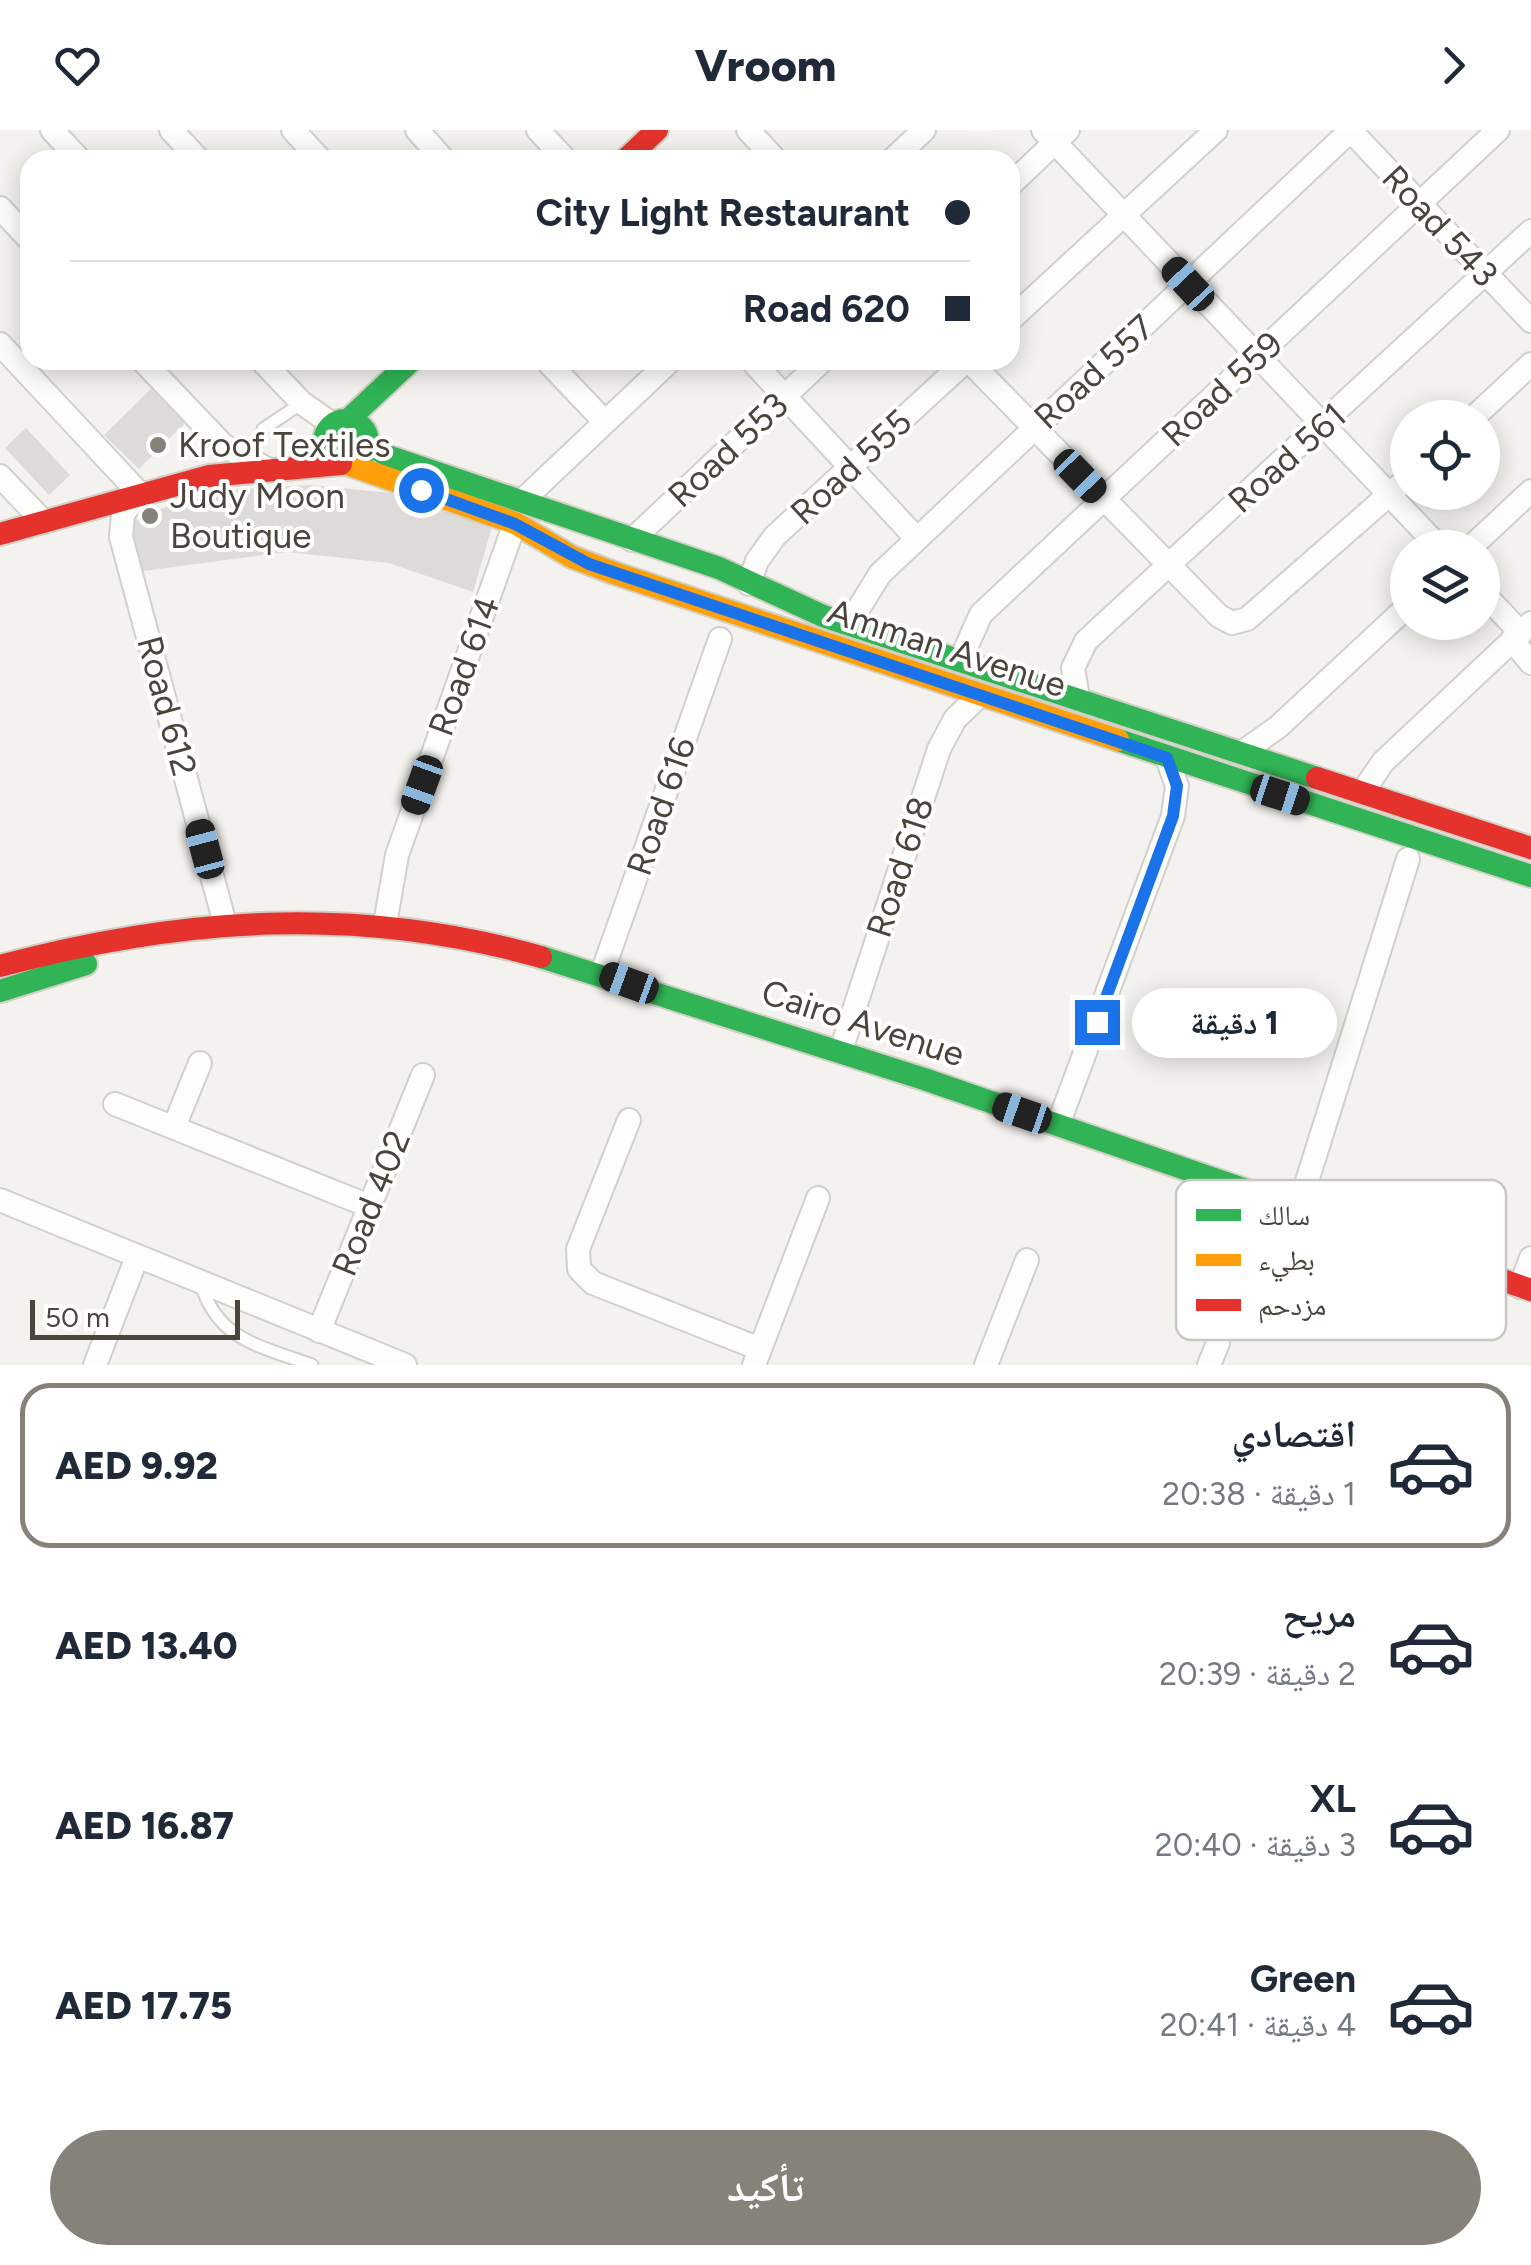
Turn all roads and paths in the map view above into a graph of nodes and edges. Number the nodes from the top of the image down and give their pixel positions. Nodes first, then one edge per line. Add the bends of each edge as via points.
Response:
1 (52, 130) edge
2 (171, 130) edge
3 (293, 130) edge
4 (417, 130) edge
5 (538, 130) edge
6 (657, 130) edge
7 (748, 130) edge
8 (924, 130) edge
9 (1216, 130) edge
10 (1351, 130) edge
11 (1498, 130) edge
12 (1055, 134) edge
13 (71, 150) edge
14 (190, 150) edge
15 (312, 150) edge
16 (435, 150) edge
17 (557, 150) edge
18 (636, 150) edge
19 (767, 150) edge
20 (903, 150) edge
21 (1020, 173) edge
22 (1418, 204) junction
23 (1124, 216) junction
24 (1531, 231) edge
25 (1485, 274) junction
26 (1188, 284) junction
27 (1020, 311) edge
28 (1531, 321) edge
29 (0, 344) edge
30 (1257, 356) junction
31 (1531, 364) edge
32 (20, 366) edge
33 (24, 370) edge
34 (151, 370) edge
35 (271, 370) edge
36 (392, 370) edge
37 (556, 370) edge
38 (660, 370) edge
39 (760, 370) edge
40 (813, 370) edge
41 (956, 370) edge
42 (977, 370) edge
43 (785, 396) junction
44 (1492, 400) edge
45 (302, 403) junction
46 (604, 420) junction
47 (340, 422) junction
48 (1324, 425) junction
49 (1034, 428) junction
50 (264, 429) dead end
51 (369, 443) junction
52 (345, 464) junction
53 (850, 467) junction
54 (265, 468) junction
55 (0, 476) edge
56 (1531, 490) edge
57 (139, 494) junction
58 (1390, 494) joint
59 (524, 499) junction
60 (1103, 500) junction
61 (556, 510) junction
62 (1405, 510) edge
63 (44, 521) junction
64 (515, 524) junction
65 (1423, 530) edge
66 (1489, 530) edge
67 (0, 534) edge
68 (543, 538) junction
69 (917, 539) junction
70 (632, 540) junction
71 (1168, 564) junction
72 (749, 584) junction
73 (1500, 610) edge
74 (1390, 623) edge
75 (849, 624) junction
76 (1521, 632) edge
77 (720, 639) dead end
78 (961, 658) junction
79 (1531, 662) edge
80 (980, 696) junction
81 (1078, 698) junction
82 (1244, 750) junction
83 (1167, 758) junction
84 (1364, 790) junction
85 (1531, 848) edge
86 (1408, 860) dead end
87 (1531, 876) edge
88 (224, 924) junction
89 (385, 924) junction
90 (154, 935) junction
91 (0, 966) edge
92 (602, 974) junction
93 (0, 992) edge
94 (841, 1050) junction
95 (200, 1064) dead end
96 (422, 1075) dead end
97 (115, 1104) dead end
98 (629, 1120) dead end
99 (1058, 1125) junction
100 (174, 1127) junction
101 (1213, 1180) edge
102 (1307, 1180) edge
103 (818, 1198) dead end
104 (0, 1200) edge
105 (370, 1206) junction
106 (137, 1257) junction
107 (1531, 1258) edge
108 (1026, 1260) dead end
109 (202, 1284) junction
110 (1526, 1288) edge
111 (319, 1331) junction
112 (1218, 1343) dead end
113 (757, 1357) edge
114 (96, 1365) edge
115 (312, 1365) edge
116 (405, 1365) edge
117 (986, 1365) edge
118 (1209, 1365) edge

1 - 13 street
2 - 14 street
3 - 15 street
4 - 16 street
5 - 17 street
6 - 18 street
7 - 19 street
8 - 20 street
9 - 23 street
10 - 22 street, Road 543
10 - 26 street, Road 557
11 - 22 street, Road 559
12 - 21 street
12 - 23 street
22 - 25 street, Road 543
22 - 30 street, Road 559
23 - 26 street
23 - 27 street
24 - 25 street, Road 561
25 - 28 street, Road 543
25 - 48 street, Road 561
26 - 30 street
26 - 49 street, Road 557
29 - 32 street
30 - 48 street
30 - 60 street, Road 559
31 - 44 street
33 - 57 street
34 - 54 street via 222,445
35 - 45 street
36 - 47 street
37 - 46 street
38 - 46 street
39 - 43 street
40 - 43 street, Road 553
41 - 53 street, Road 555
42 - 49 street
43 - 53 street
43 - 70 street, Road 553
45 - 47 street
45 - 50 lane
46 - 59 street
47 - 51 street via 361,425
47 - 52 street via 324,447
48 - 58 street
48 - 71 street, Road 561
49 - 60 street
49 - 69 street, Road 557
51 - 52 street via 363,457
51 - 59 street, Amman Avenue via 387,456
52 - 54 street, Amman Avenue
52 - 64 street, Amman Avenue
53 - 69 street
53 - 72 street, Road 555 via 775,536
54 - 57 street, Amman Avenue
55 - 63 street
56 - 66 street
57 - 63 street, Amman Avenue
57 - 88 street, Road 612 via 124,514 123,549
58 - 71 street via 1240,622 1225,620
59 - 61 street, Amman Avenue
60 - 71 street
60 - 78 street, Road 559 via 982,614
61 - 68 street
61 - 70 street, Amman Avenue
62 - 65 street
63 - 67 street, Amman Avenue
64 - 68 street, Amman Avenue
64 - 89 street, Road 614 via 397,855
68 - 80 street, Amman Avenue via 589,564
69 - 75 street, Road 557 via 873,583
70 - 72 street, Amman Avenue
71 - 81 street, Road 561 via 1077,654 1072,668
72 - 75 street, Amman Avenue
73 - 76 street
74 - 82 street via 1278,728
75 - 78 street, Amman Avenue
76 - 79 street
76 - 84 street via 1383,762
77 - 92 street, Road 616
78 - 81 street, Amman Avenue
80 - 83 street, Amman Avenue
80 - 94 street, Road 618 via 955,719 938,749
81 - 82 street, Amman Avenue
82 - 84 street, Amman Avenue
83 - 87 street, Amman Avenue
83 - 99 street via 1177,786 1173,816
84 - 85 street, Amman Avenue
86 - 102 street
88 - 89 street, Cairo Avenue
88 - 90 street, Cairo Avenue
89 - 92 street, Cairo Avenue via 474,938
90 - 91 street, Cairo Avenue via 104,939
90 - 93 street, Cairo Avenue
92 - 94 street, Cairo Avenue
94 - 99 street, Cairo Avenue
95 - 100 street
96 - 105 street, Road 402
97 - 100 street
98 - 113 street via 578,1249 579,1269 593,1282
99 - 101 street, Cairo Avenue
100 - 105 street
103 - 113 street
104 - 106 street
105 - 111 street, Road 402
106 - 109 street
106 - 114 street
107 - 110 street
108 - 117 street
109 - 111 street
109 - 115 lane via 208,1308 226,1329
111 - 116 street
112 - 118 street

